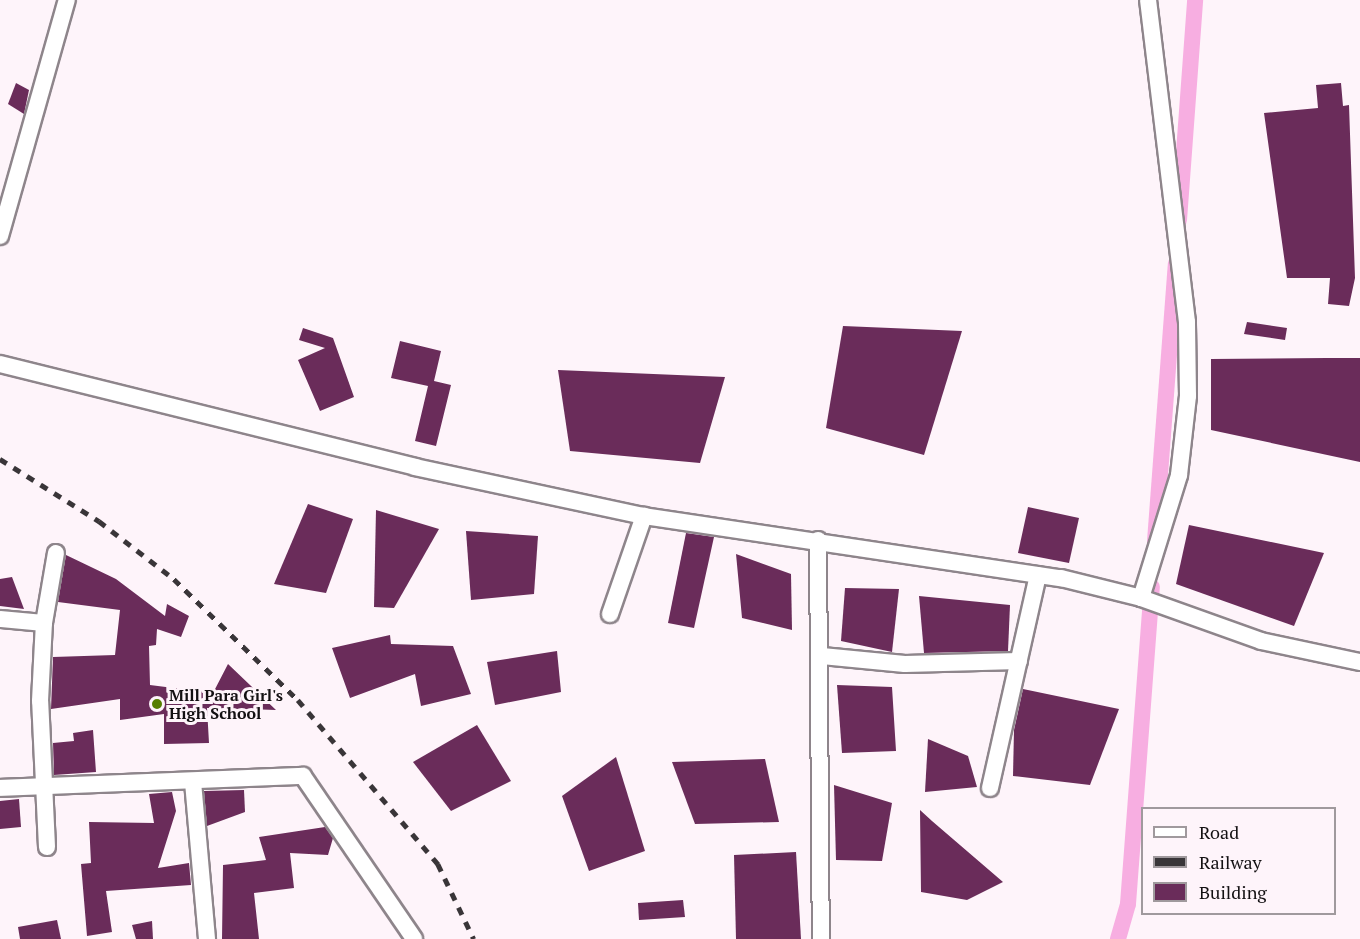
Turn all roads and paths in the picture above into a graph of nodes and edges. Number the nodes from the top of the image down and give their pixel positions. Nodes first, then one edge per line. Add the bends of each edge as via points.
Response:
1 (67, 0) edge
2 (1148, 0) edge
3 (0, 236) edge
4 (0, 363) edge
5 (644, 516) junction
6 (818, 540) junction
7 (56, 553) dead end
8 (1038, 575) junction
9 (1141, 598) junction
10 (610, 614) dead end
11 (0, 619) edge
12 (44, 623) junction
13 (822, 656) junction
14 (1019, 661) junction
15 (1360, 662) edge
16 (193, 782) junction
17 (41, 787) junction
18 (0, 788) edge
19 (990, 788) dead end
20 (47, 848) dead end
21 (207, 939) edge
22 (414, 939) edge
23 (821, 939) edge

1 - 3 street
2 - 9 street via 1187,322 1188,396 1179,475
4 - 5 street via 415,467
5 - 6 street
5 - 10 street
6 - 8 street
6 - 13 street
7 - 12 street
8 - 9 street
8 - 14 street
9 - 15 street via 1261,641
11 - 12 street
12 - 17 street
13 - 14 street via 905,664
13 - 23 street
14 - 19 street
16 - 17 street
16 - 21 street
16 - 22 street via 303,776
17 - 18 street
17 - 20 street

